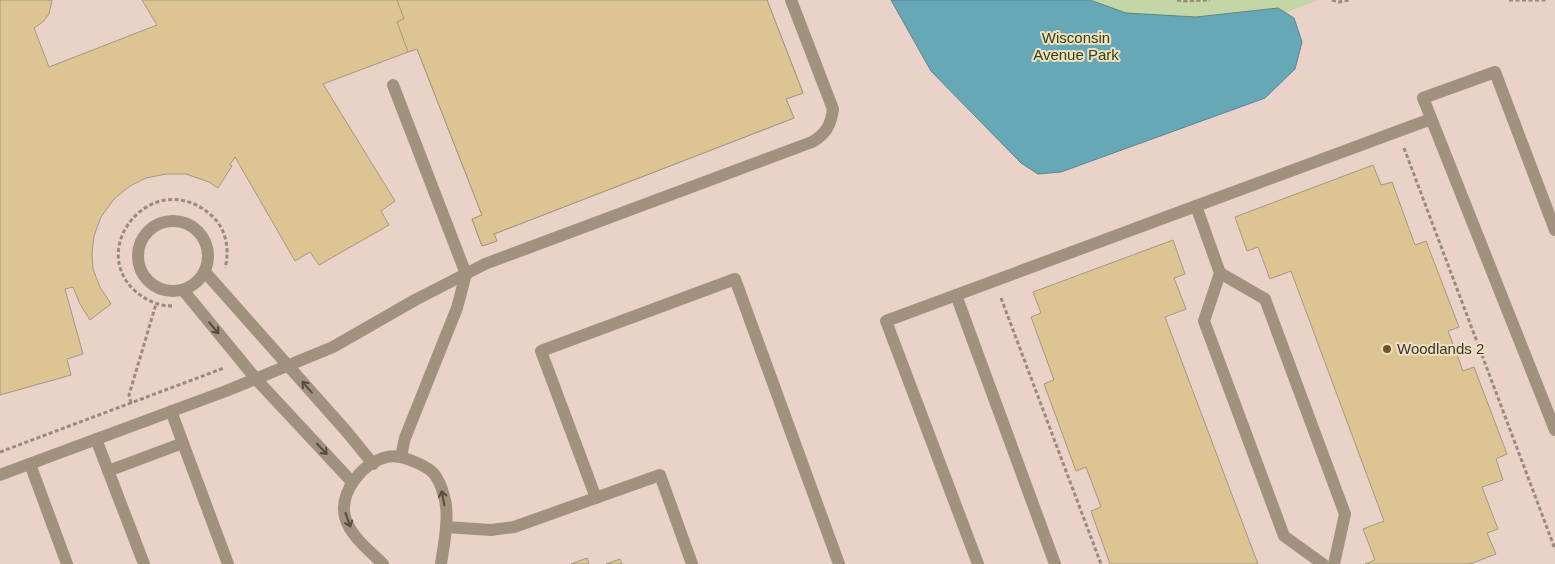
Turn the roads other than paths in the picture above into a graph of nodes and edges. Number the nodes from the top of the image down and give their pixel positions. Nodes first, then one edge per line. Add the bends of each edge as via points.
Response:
1 (791, 0) edge
2 (393, 85) dead end
3 (1431, 119) junction
4 (1196, 206) junction
5 (1555, 230) edge
6 (205, 272) junction
7 (1220, 273) junction
8 (466, 274) junction
9 (183, 290) junction
10 (956, 296) junction
11 (288, 365) junction
12 (256, 379) junction
13 (171, 411) junction
14 (1555, 430) edge
15 (96, 439) junction
16 (183, 443) junction
17 (401, 456) junction
18 (30, 464) junction
19 (373, 464) junction
20 (108, 471) junction
21 (0, 475) edge
22 (352, 482) junction
23 (596, 498) junction
24 (446, 527) junction
25 (67, 564) edge
26 (144, 564) edge
27 (228, 564) edge
28 (383, 564) edge
29 (441, 564) edge
30 (692, 564) edge
31 (839, 564) edge
32 (978, 564) edge
33 (1055, 564) edge
34 (1323, 564) edge
35 (1334, 564) edge

1 - 8 street via 833,109 831,123 821,137
2 - 8 street
3 - 4 street
3 - 5 street via 1423,98 1495,72
3 - 14 street
4 - 7 street
4 - 10 street
6 - 9 street via 192,287
6 - 9 street via 208,249 204,238 195,229 173,221 151,229 139,249 142,273 159,289
6 - 11 street
7 - 34 street via 1204,321 1284,536
7 - 35 street via 1265,299 1345,514
8 - 11 street via 333,346
8 - 17 street via 457,308 405,438
9 -> 12 street
10 - 32 street via 886,321
10 - 33 street
11 - 12 street
19 -> 11 street
12 - 13 street
12 -> 22 street
13 - 15 street
13 - 16 street
15 - 18 street
15 - 20 street
16 - 20 street
16 - 27 street
17 - 19 street via 387,457
24 -> 17 street via 445,498 438,479 427,466
18 - 21 street
18 - 25 street
19 - 22 street
20 - 26 street
22 -> 28 street via 346,498 345,517 354,534
23 - 24 street via 514,527 491,530
23 - 30 street via 660,475
23 - 31 street via 541,351 734,279
24 - 29 street

